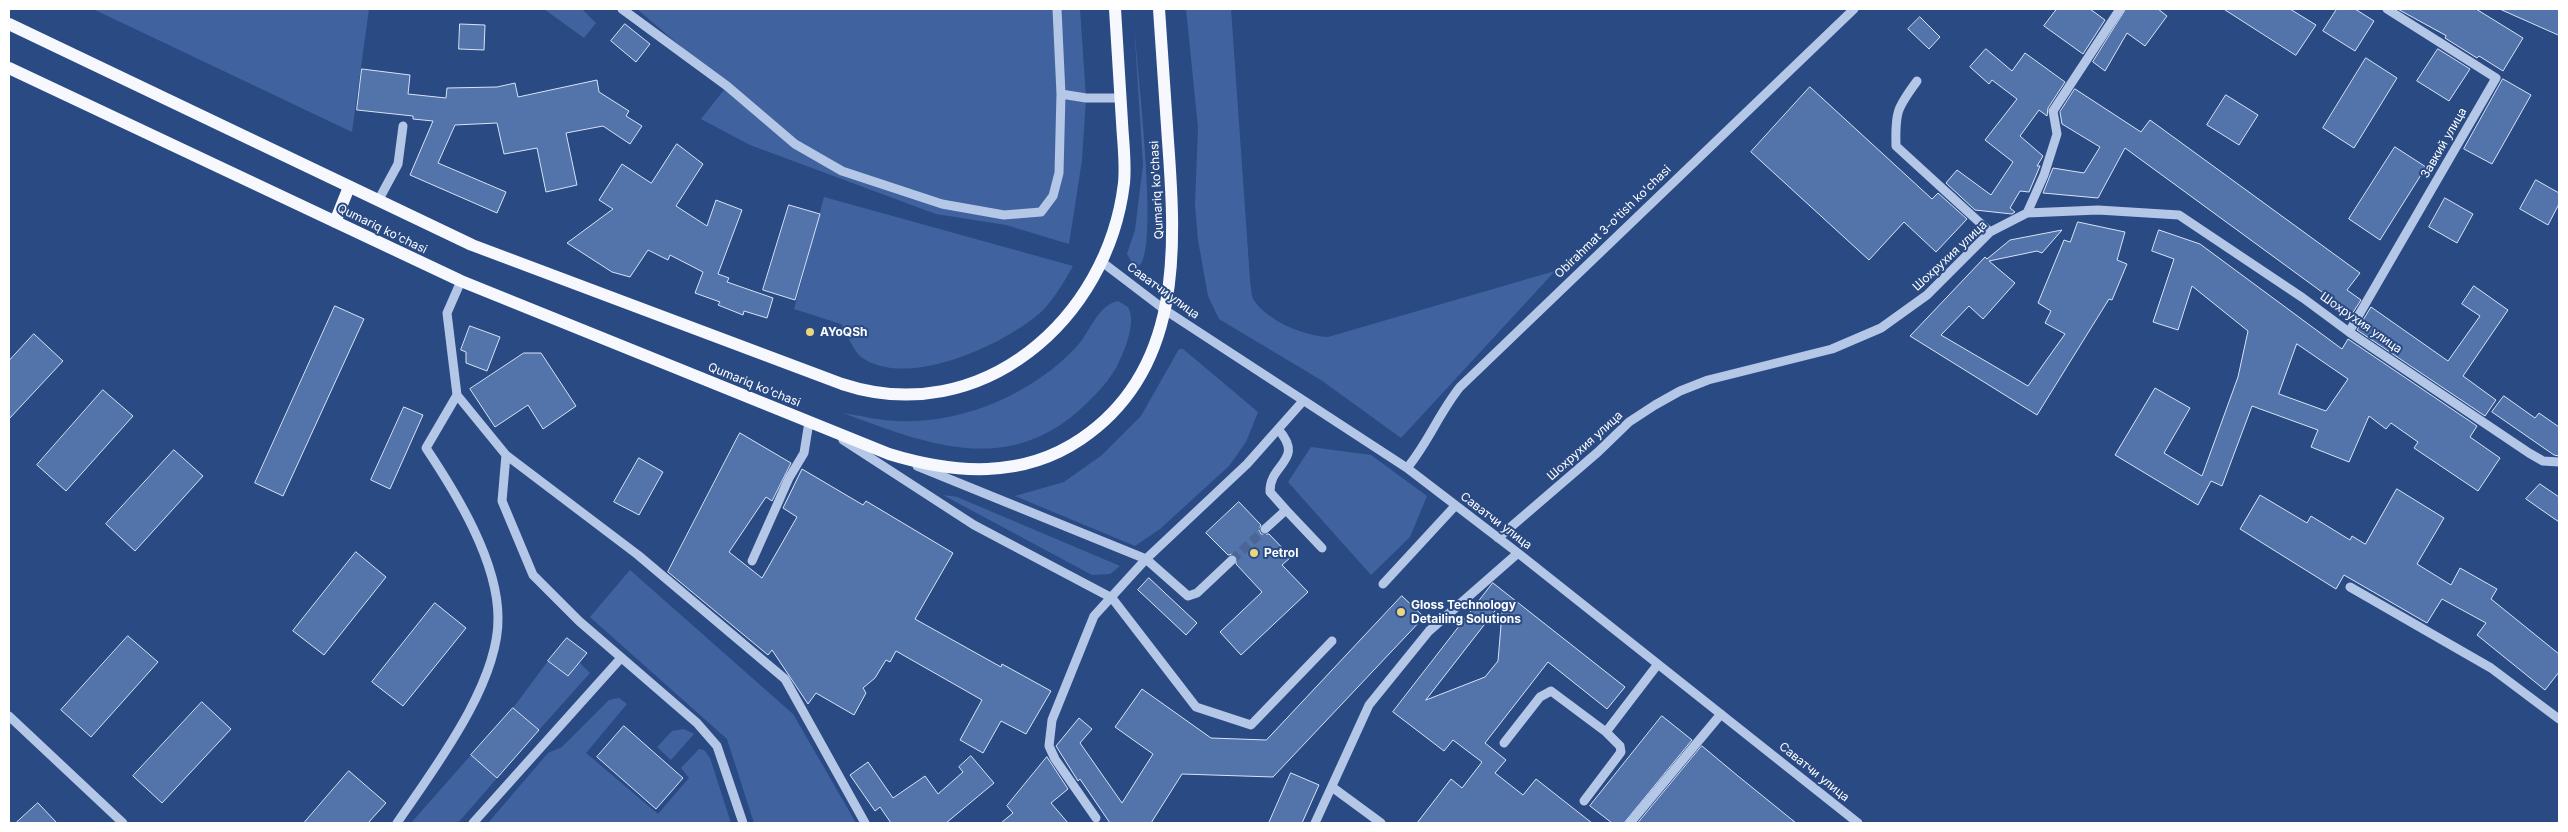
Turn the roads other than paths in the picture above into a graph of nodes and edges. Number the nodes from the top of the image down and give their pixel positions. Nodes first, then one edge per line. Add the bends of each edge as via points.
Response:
1 (622, 9) edge
2 (1057, 9) edge
3 (1115, 9) edge
4 (1159, 9) edge
5 (1854, 9) edge
6 (2120, 9) edge
7 (2387, 9) edge
8 (9, 24) edge
9 (9, 68) edge
10 (1917, 81) dead end
11 (1061, 94) junction
12 (1120, 98) junction
13 (403, 126) dead end
14 (349, 187) junction
15 (378, 201) junction
16 (2028, 213) junction
17 (335, 222) junction
18 (1990, 232) junction
19 (1102, 262) junction
20 (461, 282) junction
21 (1165, 310) junction
22 (2349, 332) junction
23 (457, 394) junction
24 (1303, 401) junction
25 (809, 422) junction
26 (825, 428) junction
27 (1278, 429) junction
28 (889, 454) junction
29 (506, 455) junction
30 (2559, 462) edge
31 (1407, 468) junction
32 (1455, 506) junction
33 (1286, 510) junction
34 (1265, 529) tunnel mouth
35 (1498, 538) junction
36 (1322, 548) dead end
37 (1518, 553) junction
38 (1146, 559) junction
39 (1232, 560) tunnel mouth
40 (752, 561) dead end
41 (1383, 584) dead end
42 (2350, 588) dead end
43 (1112, 598) junction
44 (1332, 641) dead end
45 (621, 658) junction
46 (1658, 664) junction
47 (1721, 714) junction
48 (9, 716) edge
49 (2559, 718) edge
50 (1606, 732) junction
51 (1504, 743) dead end
52 (1332, 787) junction
53 (1584, 801) dead end
54 (1096, 818) dead end
55 (124, 823) edge
56 (396, 823) edge
57 (473, 823) edge
58 (743, 823) edge
59 (865, 823) edge
60 (1315, 823) edge
61 (1381, 823) edge
62 (1630, 823) edge
63 (1858, 823) edge

1 - 11 street via 727,86 795,144 842,171 942,204 1004,215 1041,212 1052,196 1059,173
2 - 11 street
3 - 12 main road, Qumariq ko'chasi
4 - 21 main road, Qumariq ko'chasi via 1174,218 1173,255
5 - 31 street, Obirahmat 3-o'tish ko'chasi via 1460,387 1442,409 1421,450
6 - 16 street via 2053,111 2057,134
7 - 22 street, Завкий улица via 2496,78
8 - 14 main road, Qumariq ko'chasi
9 - 17 main road, Qumariq ko'chasi
10 - 18 street via 1895,117 1896,146
11 - 12 street
12 - 19 main road, Qumariq ko'chasi via 1124,182 1114,232
13 - 15 street via 398,164
14 - 15 main road, Qumariq ko'chasi
14 - 17 main road
15 - 19 main road, Qumariq ko'chasi via 519,264 794,367 853,388 887,395 948,391 984,378 1011,363 1063,321 1083,296
16 - 18 street, Шохрухия улица
16 - 22 street, Шохрухия улица via 2098,210 2179,216
17 - 20 main road, Qumariq ko'chasi
18 - 35 street, Шохрухия улица via 1927,295 1881,328 1832,350 1708,380 1655,405 1629,422
19 - 21 street, Саватчи улица
20 - 23 street via 447,313
20 - 25 main road, Qumariq ko'chasi
21 - 24 street, Саватчи улица
21 - 28 main road, Qumariq ko'chasi via 1150,356 1124,398 1087,435 1058,453 1025,466 991,470 940,466
22 - 30 street, Шохрухия улица via 2529,454 2543,461
23 - 29 street
23 - 56 street via 426,448 465,511 482,549 495,590 498,617 496,645 477,695 448,746
24 - 27 street
24 - 31 street, Саватчи улица
25 - 26 main road, Qumariq ko'chasi
25 - 40 street via 804,453 789,478
26 - 28 main road, Qumariq ko'chasi
26 - 43 street via 974,525
27 - 33 street via 1289,442 1290,449 1272,480 1270,492
27 - 38 street via 1247,464
28 - 38 street
29 - 45 street via 502,501 533,575
29 - 59 street via 638,556 785,679
31 - 32 street, Саватчи улица
32 - 35 street, Саватчи улица
32 - 41 street
33 - 34 street
33 - 36 street
35 - 37 street, Саватчи улица
37 - 46 street, Саватчи улица
37 - 52 street via 1429,631 1369,706
38 - 39 street via 1188,596 1198,593
38 - 43 street
42 - 49 street via 2491,668
43 - 44 street via 1196,707 1251,725
43 - 54 street via 1094,616 1052,720 1049,746
45 - 57 street
45 - 58 street via 697,723 717,746
46 - 47 street, Саватчи улица
46 - 50 street
47 - 62 street
47 - 63 street, Саватчи улица
48 - 55 street
50 - 51 street via 1551,691 1540,697
50 - 53 street via 1620,746 1621,752
52 - 60 street
52 - 61 street

